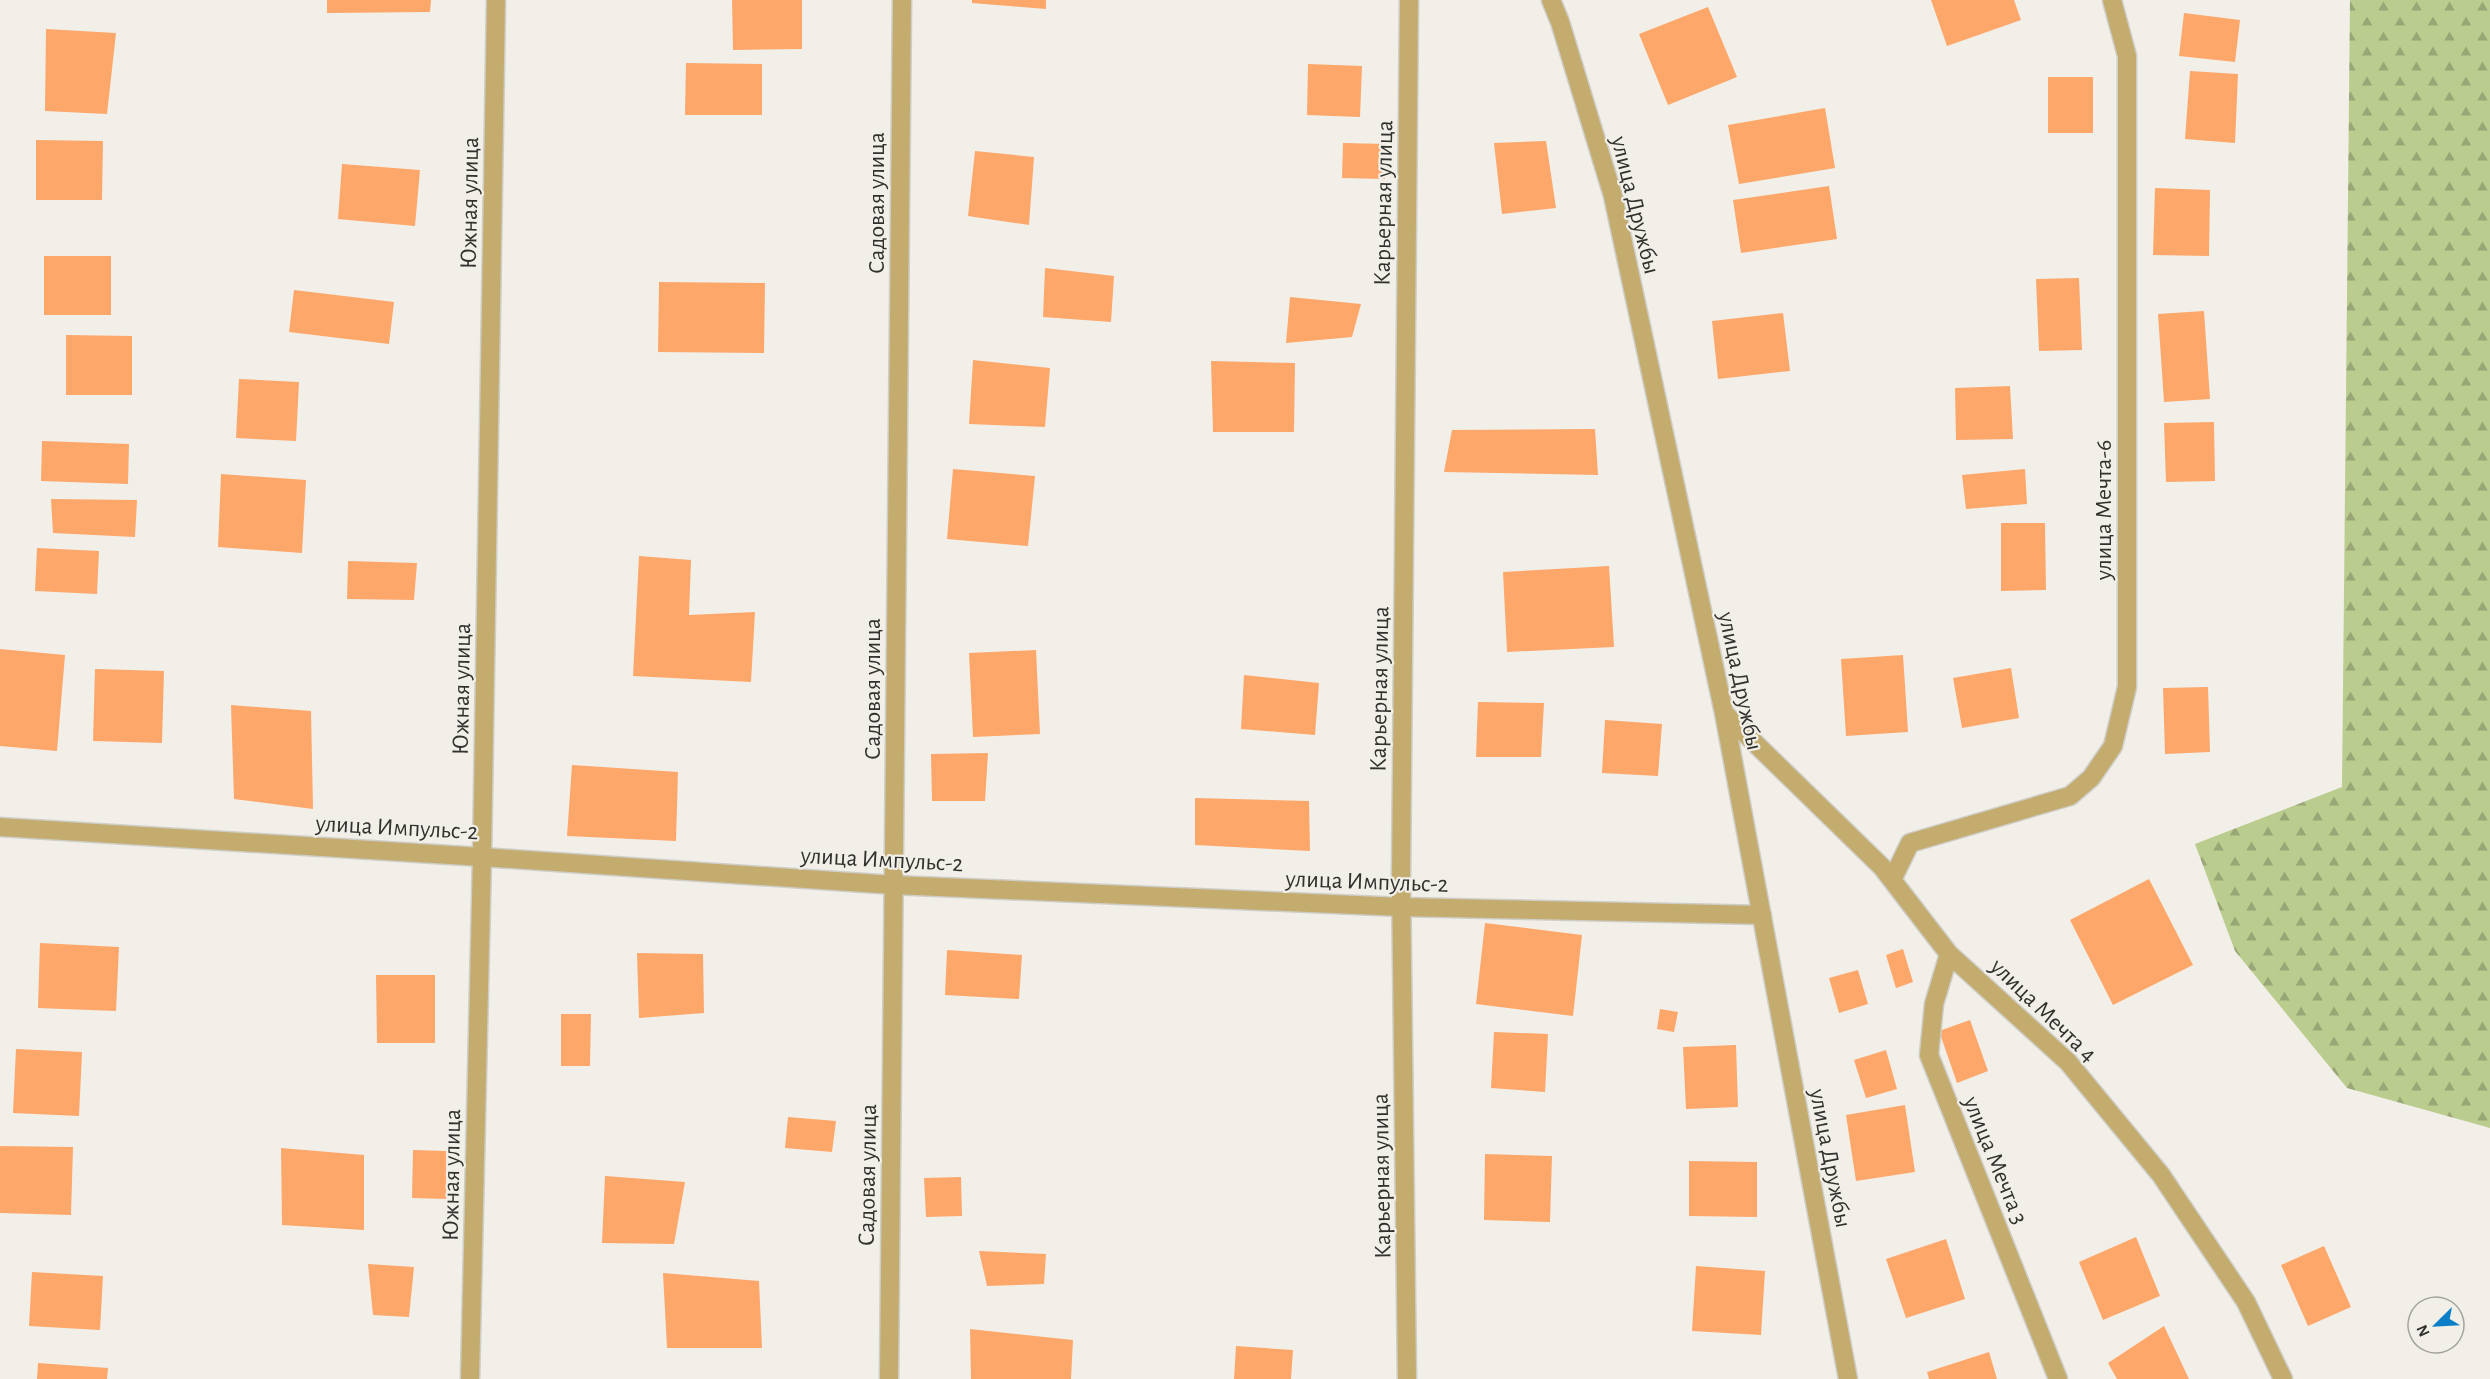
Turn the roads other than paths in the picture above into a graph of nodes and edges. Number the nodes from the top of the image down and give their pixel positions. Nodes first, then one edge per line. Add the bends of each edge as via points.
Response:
1 (496, 0) edge
2 (902, 0) edge
3 (1409, 0) edge
4 (1551, 0) edge
5 (2112, 0) edge
6 (1724, 713) junction
7 (0, 827) edge
8 (482, 856) junction
9 (1892, 880) junction
10 (894, 885) junction
11 (1402, 907) junction
12 (1761, 915) junction
13 (1949, 954) junction
14 (470, 1379) edge
15 (888, 1379) edge
16 (1407, 1379) edge
17 (1848, 1379) edge
18 (2058, 1379) edge
19 (2283, 1379) edge

1 - 8 street, Южная улица
2 - 10 street, Садовая улица
3 - 11 street, Карьерная улица
4 - 6 street, улица Дружбы via 1613,196
5 - 9 street, улица Мечта-6 via 2127,56 2127,687 2113,746 2091,778 2070,796 1910,843
6 - 9 street, улица Мечта 4
6 - 12 street, улица Дружбы
7 - 8 street, улица Импульс-2
8 - 10 street, улица Импульс-2
8 - 14 street, Южная улица
9 - 13 street, улица Мечта 4
10 - 11 street, улица Импульс-2
10 - 15 street, Садовая улица
11 - 12 street, улица Импульс-2
11 - 16 street, Карьерная улица
12 - 17 street, улица Дружбы
13 - 18 street, улица Мечта 3 via 1934,1004 1929,1055
13 - 19 street, улица Мечта 4 via 2068,1062 2161,1175 2246,1302

